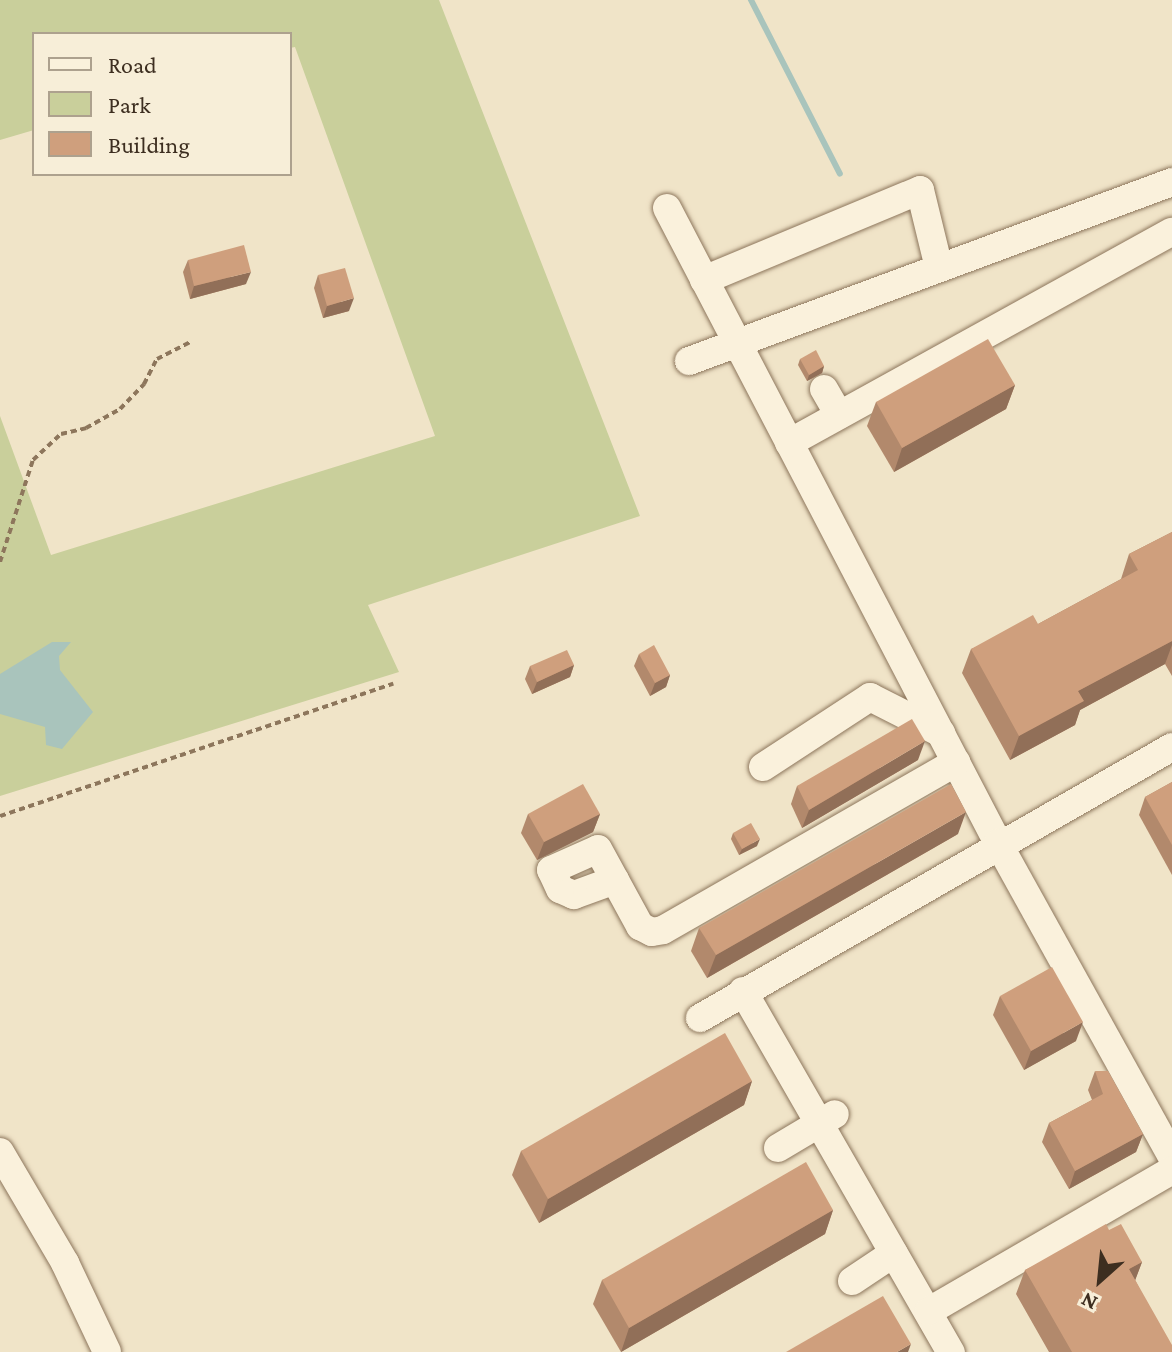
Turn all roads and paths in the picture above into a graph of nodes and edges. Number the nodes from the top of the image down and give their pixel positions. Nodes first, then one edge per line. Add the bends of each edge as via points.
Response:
1 (1172, 182) edge
2 (667, 208) dead end
3 (1172, 232) edge
4 (939, 268) junction
5 (704, 280) junction
6 (192, 341) dead end
7 (736, 343) junction
8 (689, 361) dead end
9 (824, 389) dead end
10 (839, 415) junction
11 (783, 449) junction
12 (0, 562) edge
13 (393, 684) dead end
14 (941, 733) junction
15 (1172, 747) edge
16 (956, 762) junction
17 (763, 767) dead end
18 (0, 816) edge
19 (998, 843) junction
20 (615, 880) dead end
21 (743, 991) junction
22 (700, 1018) dead end
23 (826, 1120) junction
24 (778, 1148) dead end
25 (0, 1152) edge
26 (1172, 1157) edge
27 (1172, 1170) edge
28 (894, 1253) junction
29 (852, 1281) dead end
30 (929, 1311) junction
31 (107, 1352) edge
32 (951, 1352) edge

1 - 4 street
2 - 5 street
3 - 10 street
4 - 5 street via 920,190
4 - 7 street
5 - 7 street
6 - 12 path via 157,359 144,384 120,409 86,428 61,434 33,460
7 - 8 street
7 - 11 street
9 - 10 street
10 - 11 street
11 - 14 street
13 - 18 path
14 - 16 street
14 - 17 street via 870,697
15 - 19 street
16 - 19 street
16 - 20 street via 663,930 640,926
19 - 21 street via 943,888
19 - 26 street via 1106,1066
21 - 22 street
21 - 23 street
23 - 24 street
23 - 28 street
25 - 31 street via 65,1263
27 - 30 street
28 - 29 street
28 - 30 street
30 - 32 street

